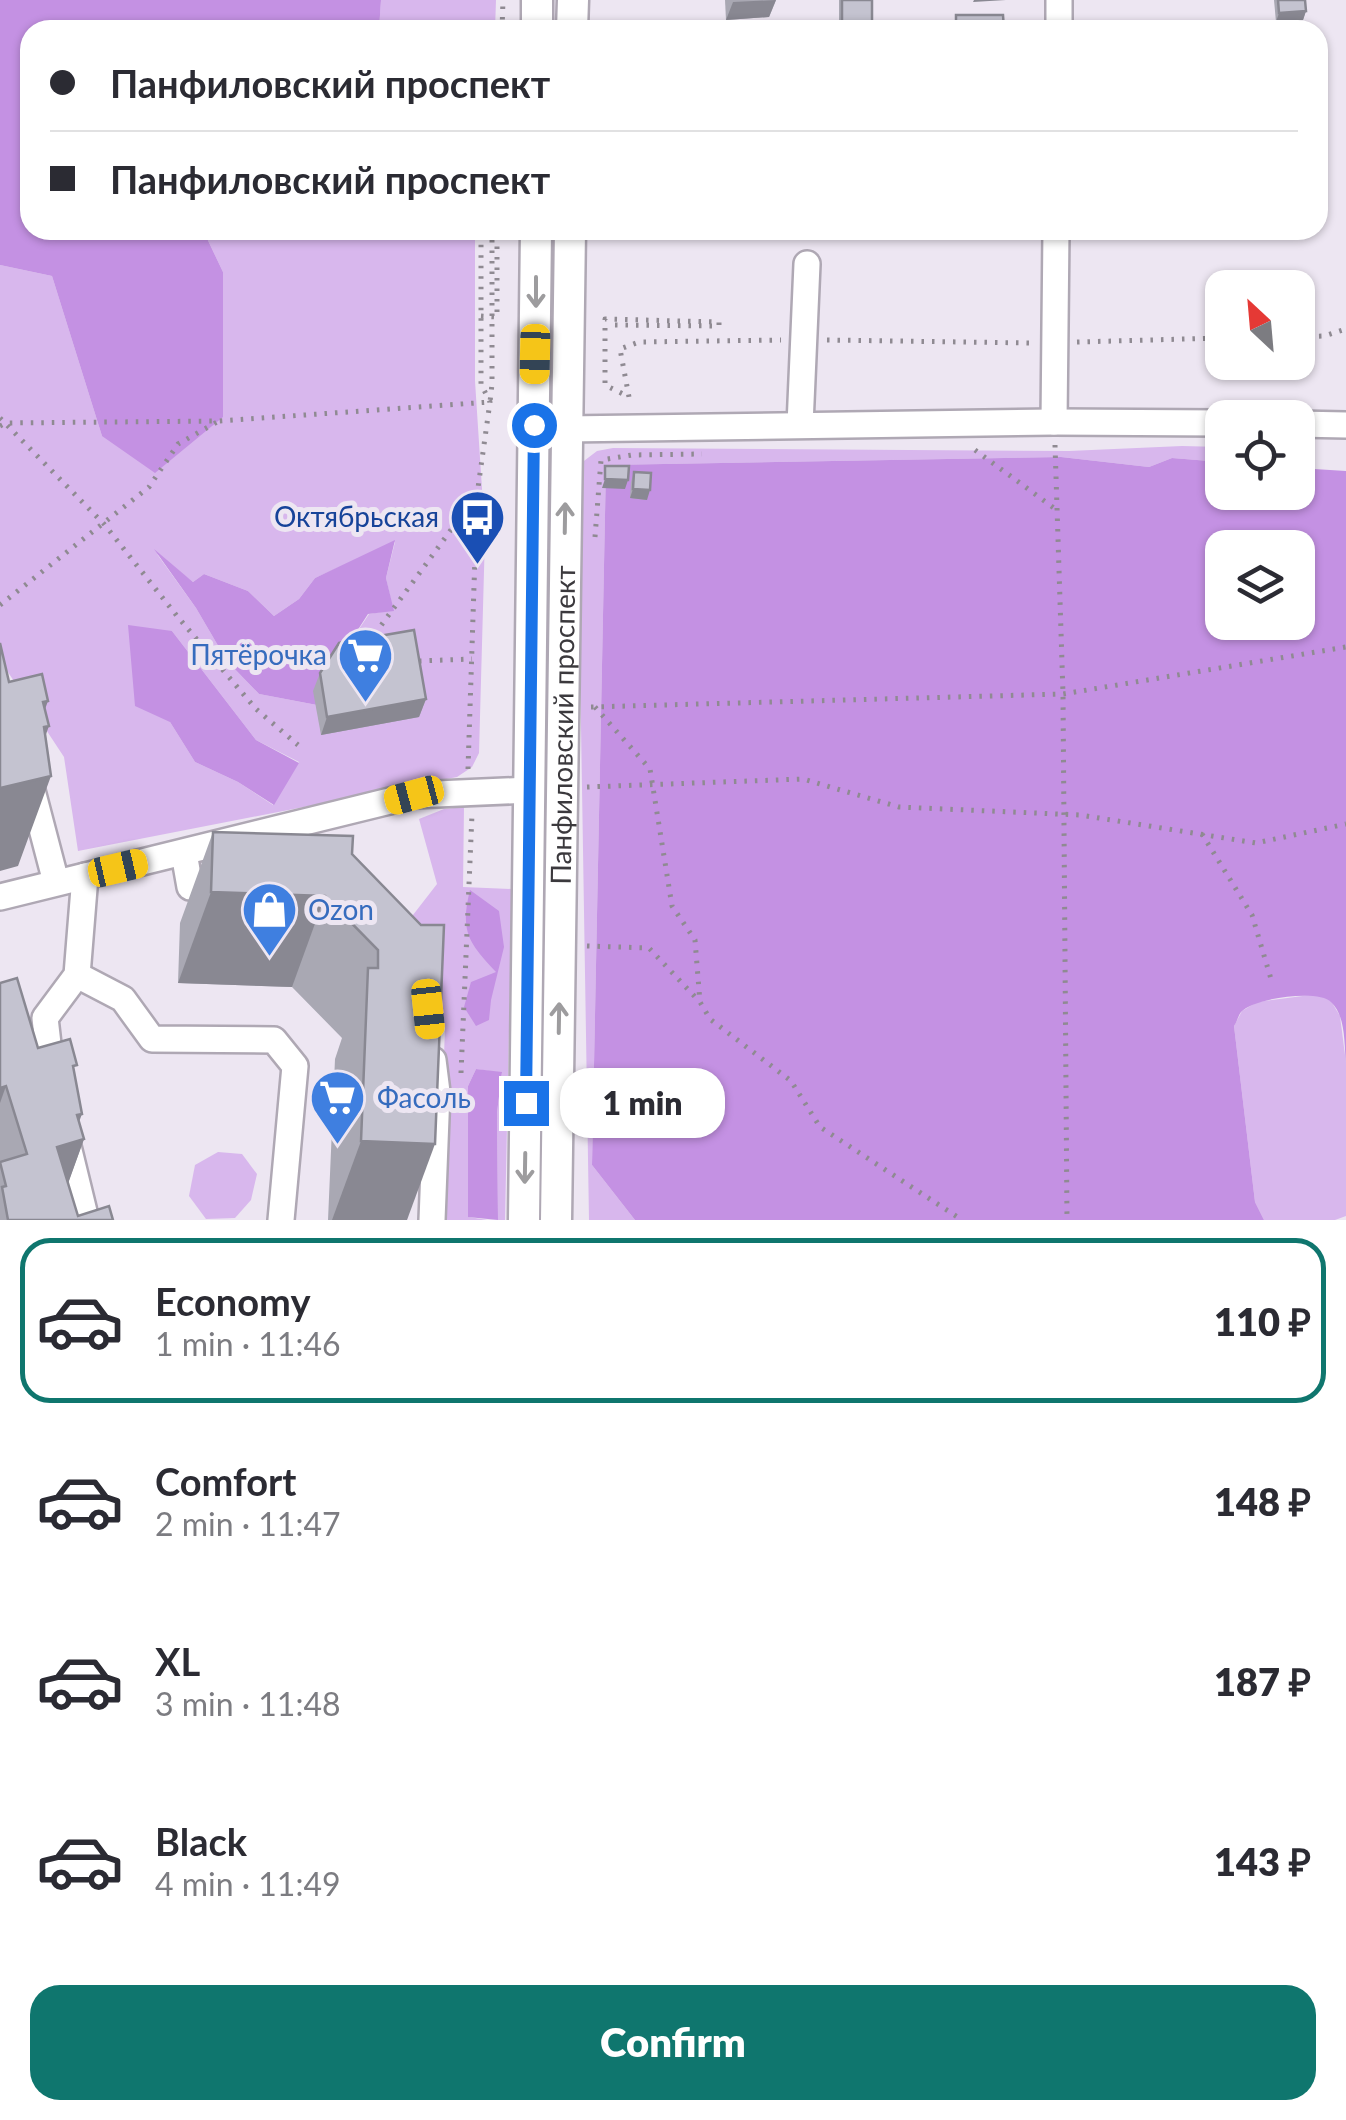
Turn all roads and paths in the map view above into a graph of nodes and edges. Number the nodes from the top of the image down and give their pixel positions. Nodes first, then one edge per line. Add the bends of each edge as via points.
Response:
1 (481, 240) edge
2 (494, 240) edge
3 (494, 240) edge
4 (536, 240) edge
5 (570, 240) edge
6 (1056, 240) edge
7 (807, 264) dead end
8 (481, 316) junction
9 (615, 325) dead end
10 (1346, 329) edge
11 (1315, 336) edge
12 (804, 339) junction
13 (1205, 339) edge
14 (1053, 343) junction
15 (490, 402) junction
16 (0, 418) edge
17 (220, 421) junction
18 (1054, 422) junction
19 (1205, 423) edge
20 (3, 424) edge
21 (1315, 424) edge
22 (1346, 424) edge
23 (800, 426) junction
24 (566, 428) junction
25 (975, 450) dead end
26 (476, 495) junction
27 (1058, 511) junction
28 (104, 524) junction
29 (0, 605) edge
30 (369, 642) edge
31 (1346, 647) edge
32 (472, 659) junction
33 (419, 662) edge
34 (1062, 694) junction
35 (594, 706) junction
36 (582, 707) dead end
37 (298, 745) dead end
38 (24, 760) edge
39 (653, 784) junction
40 (582, 787) dead end
41 (530, 790) junction
42 (467, 795) junction
43 (1064, 816) junction
44 (1346, 824) edge
45 (1202, 834) junction
46 (184, 853) junction
47 (86, 876) junction
48 (56, 882) junction
49 (251, 888) edge
50 (0, 897) edge
51 (580, 946) dead end
52 (77, 975) junction
53 (1272, 979) dead end
54 (700, 1002) junction
55 (45, 1018) junction
56 (15, 1025) edge
57 (431, 1042) edge
58 (461, 1084) dead end
59 (86, 1220) edge
60 (281, 1220) edge
61 (432, 1220) edge
62 (524, 1220) edge
63 (556, 1220) edge
64 (962, 1220) edge
65 (1067, 1220) edge

1 - 8 path
2 - 8 path via 497,316
3 - 15 path
4 -> 41 main road, Панфиловский проспект
5 - 24 main road, Панфиловский проспект
6 - 14 street
7 - 12 street
8 - 15 path via 481,384
9 - 12 path via 719,322 605,319 604,385 629,396 620,349 639,342
10 - 11 path
12 - 14 path
12 - 23 street
13 - 14 path
14 - 18 street
15 - 17 path
15 - 26 path
16 - 20 path
17 - 20 path
17 - 28 path via 178,444 149,486
18 - 19 street
18 - 23 street
18 - 27 path
20 - 28 path
21 - 22 street
23 - 24 street
63 -> 24 main road, Панфиловский проспект
25 - 27 path
26 - 30 path
26 - 32 path
27 - 34 path
28 - 29 path
28 - 37 path via 256,708
31 - 34 path
32 - 33 path
32 - 42 path
34 - 35 path
34 - 43 path
35 - 36 path
35 - 39 path via 650,769
38 - 48 street
39 - 40 path
39 - 43 path via 802,779 898,807
39 - 54 path via 672,906 696,940
41 - 42 street
41 -> 62 main road, Панфиловский проспект
42 - 46 street via 414,795
42 - 58 path via 473,815
43 - 45 path
43 - 65 path
44 - 45 path via 1256,843
45 - 53 path via 1252,915
46 - 47 street
46 - 49 street via 190,887
47 - 48 street
47 - 52 street
48 - 50 street
51 - 54 path via 649,948
52 - 55 street
52 - 60 street via 123,998 152,1039 274,1040 296,1066
54 - 64 path via 710,1019 792,1082 820,1127
55 - 56 street
55 - 59 street via 58,1108
57 - 61 street via 437,1092

